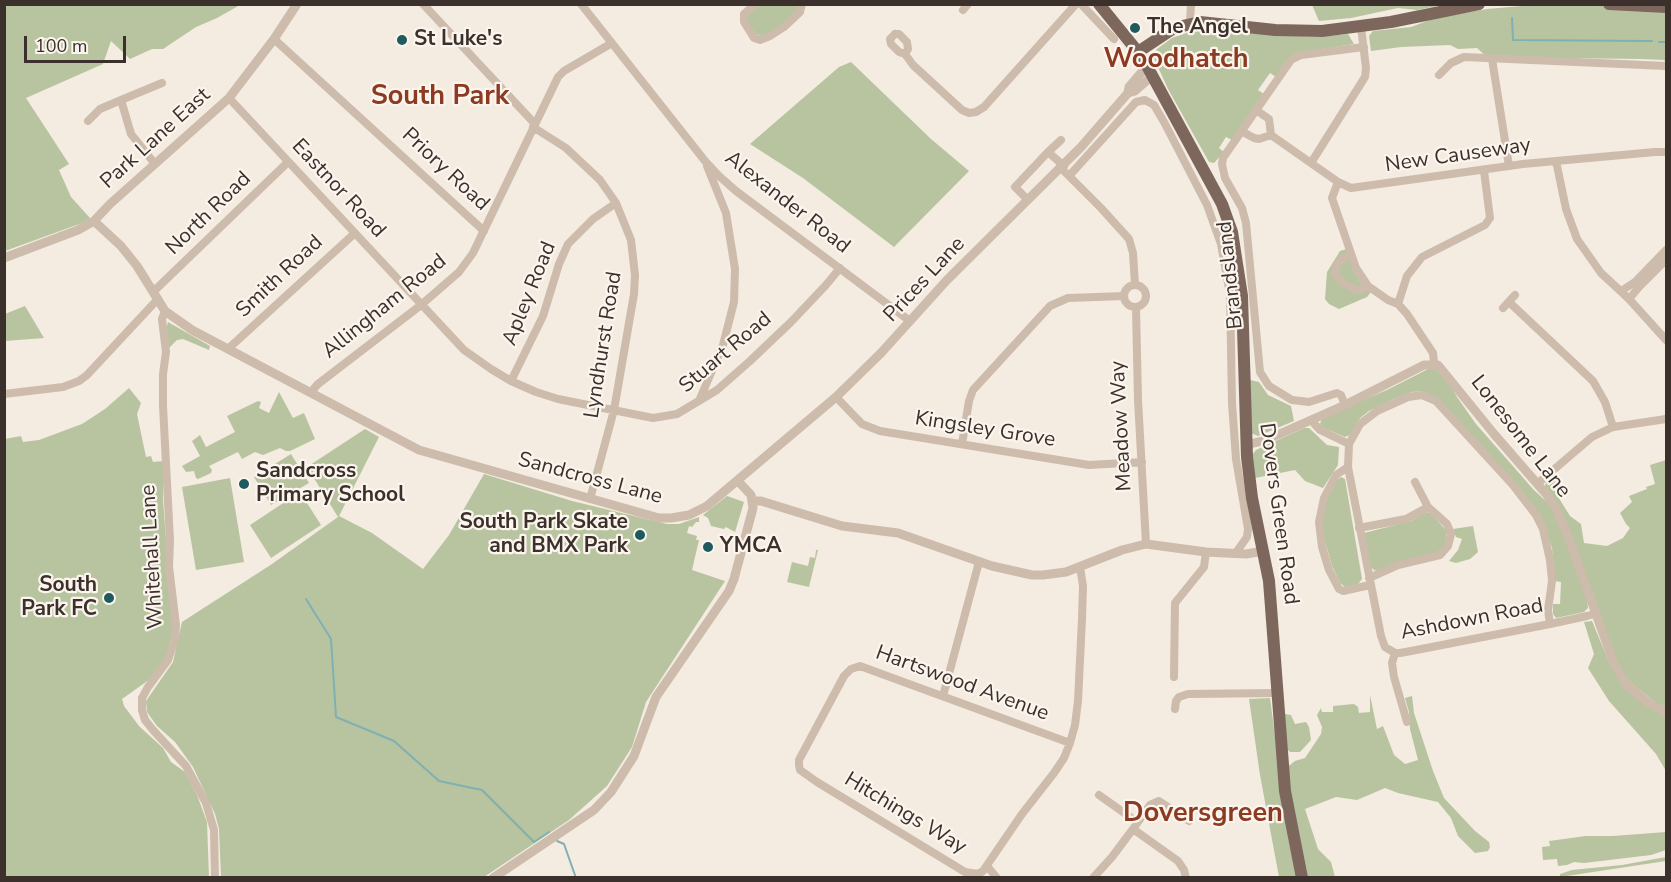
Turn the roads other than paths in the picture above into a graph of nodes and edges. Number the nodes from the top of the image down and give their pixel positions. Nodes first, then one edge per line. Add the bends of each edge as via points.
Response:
1 (297, 4) edge
2 (423, 4) edge
3 (581, 4) edge
4 (755, 4) edge
5 (802, 4) edge
6 (1076, 4) edge
7 (1081, 4) edge
8 (1099, 4) edge
9 (1191, 4) edge
10 (1479, 4) edge
11 (1610, 4) edge
12 (1666, 7) edge
13 (1190, 24) junction
14 (1361, 27) junction
15 (274, 39) junction
16 (1114, 39) dead end
17 (612, 43) junction
18 (1364, 47) junction
19 (1138, 52) junction
20 (905, 54) dead end
21 (1492, 59) junction
22 (1666, 66) edge
23 (1150, 71) junction
24 (1440, 75) dead end
25 (162, 83) dead end
26 (229, 98) junction
27 (121, 100) junction
28 (1120, 102) junction
29 (1128, 110) junction
30 (1256, 110) junction
31 (1169, 119) junction
32 (88, 121) dead end
33 (534, 125) junction
34 (1241, 131) junction
35 (1271, 135) junction
36 (1061, 140) dead end
37 (1048, 152) junction
38 (1666, 152) edge
39 (705, 161) junction
40 (1556, 161) junction
41 (288, 162) junction
42 (1311, 163) junction
43 (155, 164) junction
44 (1509, 166) junction
45 (1063, 167) junction
46 (1484, 171) junction
47 (1070, 176) junction
48 (1338, 182) junction
49 (736, 191) junction
50 (1028, 201) junction
51 (723, 202) junction
52 (616, 203) junction
53 (94, 221) junction
54 (484, 231) junction
55 (355, 232) junction
56 (1666, 250) edge
57 (1351, 255) junction
58 (4, 258) edge
59 (1666, 260) edge
60 (840, 268) junction
61 (1135, 285) junction
62 (1368, 286) junction
63 (1621, 291) junction
64 (156, 296) junction
65 (1125, 296) junction
66 (1629, 299) junction
67 (1398, 304) junction
68 (421, 305) junction
69 (1136, 307) junction
70 (1503, 308) dead end
71 (165, 311) junction
72 (910, 321) junction
73 (1666, 340) edge
74 (229, 348) junction
75 (1434, 363) junction
76 (723, 371) junction
77 (511, 381) junction
78 (312, 392) junction
79 (4, 394) edge
80 (836, 397) junction
81 (698, 402) junction
82 (1345, 405) junction
83 (614, 411) junction
84 (1666, 419) edge
85 (1311, 420) junction
86 (1613, 427) junction
87 (962, 444) junction
88 (1349, 444) junction
89 (1243, 454) junction
90 (1142, 462) junction
91 (1348, 467) junction
92 (738, 481) junction
93 (1415, 482) dead end
94 (1537, 484) junction
95 (590, 499) junction
96 (752, 501) junction
97 (1428, 507) junction
98 (1359, 528) junction
99 (1146, 544) junction
100 (1264, 551) junction
101 (1206, 552) junction
102 (1235, 554) junction
103 (979, 562) junction
104 (1080, 567) junction
105 (1370, 581) junction
106 (1594, 614) junction
107 (1550, 624) junction
108 (1395, 653) junction
109 (1174, 677) dead end
110 (1277, 693) junction
111 (943, 696) junction
112 (1175, 709) dead end
113 (1666, 713) edge
114 (1407, 722) dead end
115 (809, 740) joint
116 (1070, 743) junction
117 (1099, 795) dead end
118 (1189, 821) dead end
119 (1135, 825) junction
120 (987, 866) junction
121 (215, 878) edge
122 (493, 878) edge
123 (997, 878) edge
124 (1093, 878) edge
125 (1186, 878) edge
126 (1302, 878) edge

1 - 15 street, Park Lane East
2 - 33 street, Lyndhurst Road
3 - 17 street, Alexander Road
4 - 5 street via 744,14 744,22 754,38 760,40 790,23 801,12
6 - 20 street via 976,112 958,107
7 - 16 street
8 - 19 main road, Dovers Green Road
9 - 13 street
10 - 14 main road
11 - 12 main road
13 - 14 main road via 1216,22 1300,32
13 - 19 main road via 1165,33
14 - 18 street
15 - 26 street, Park Lane East
15 - 54 street, Priory Road
17 - 33 street, Allingham Road via 564,71
17 - 39 street, Alexander Road
18 - 30 street, Brandsland via 1296,57
18 - 42 street via 1365,77
19 - 23 main road, Dovers Green Road
21 - 22 street
21 - 24 street via 1464,57
21 - 44 street
23 - 28 street, Prices Lane via 1129,87
23 - 31 main road, Dovers Green Road
25 - 27 street
26 - 41 street, Eastnor Road
26 - 43 street, Park Lane East
27 - 32 street via 100,109
27 - 43 street via 131,134
28 - 29 street
28 - 45 street, Prices Lane
29 - 31 street, Dovers Green Road via 1145,100
29 - 47 street
30 - 34 street, Brandsland
30 - 35 street, New Causeway via 1269,119
31 - 89 street, Dovers Green Road via 1221,244 1230,294 1232,403
31 - 89 main road, Dovers Green Road via 1222,204 1235,248 1242,296
33 - 52 street, Lyndhurst Road via 586,165
33 - 54 street, Allingham Road
34 - 35 street, New Causeway via 1260,139
34 - 82 street, Brandsland via 1222,164 1246,223 1260,372 1269,386 1292,400 1309,402 1337,393
35 - 42 street, New Causeway
36 - 37 street
37 - 45 street
37 - 50 street via 1015,187
38 - 40 street, New Causeway
39 - 49 street, Alexander Road
39 - 51 street
40 - 44 street, New Causeway
40 - 63 street via 1577,239 1601,273
41 - 55 street, Eastnor Road
41 - 64 street, North Road
42 - 48 street, New Causeway
43 - 53 street, Park Lane East
44 - 46 street, New Causeway
45 - 47 street
45 - 50 street, Prices Lane
46 - 48 street, New Causeway via 1359,188
46 - 67 street via 1490,218 1485,225 1422,257 1407,276
47 - 61 street via 1129,239
48 - 57 street via 1332,198
49 - 51 street
49 - 60 street, Alexander Road
50 - 72 street, Prices Lane via 946,280
51 - 76 street via 735,269
52 - 77 street, Apley Road via 568,244 543,316
52 - 83 street, Lyndhurst Road via 631,240 635,275
53 - 58 street, Park Lane East
53 - 64 street, Sandcross Lane via 121,246
54 - 68 street, Allingham Road via 459,272
55 - 68 street, Eastnor Road
55 - 74 street, Smith Road
56 - 63 street
57 - 62 street
57 - 62 street via 1338,265 1337,277 1356,290
59 - 66 street
60 - 72 street, Alexander Road
60 - 76 street, Stuart Road via 791,322
61 - 65 street via 1127,289
61 - 69 street via 1146,295
62 - 67 street
63 - 66 street
64 - 71 street, Sandcross Lane
64 - 79 street, North Road via 79,381 63,387
65 - 69 street via 1128,304
65 - 87 street via 1068,298 1050,306 976,384
66 - 73 street
67 - 75 street via 1433,353
68 - 77 street, Eastnor Road via 464,350
68 - 78 street, Allingham Road
69 - 90 street, Meadow Way
70 - 86 street via 1512,299 1593,381
71 - 74 street, Sandcross Lane
71 - 121 street, Whitehall Lane via 163,406 176,625 168,660 145,692 142,710 149,725 186,766 206,803 214,830
72 - 80 street, Prices Lane
74 - 78 street, Sandcross Lane
75 - 82 street
75 - 94 street, Lonesome Lane via 1445,371
76 - 81 street
76 - 81 street, Stuart Road
77 - 83 street, Stuart Road via 558,399
78 - 95 street, Sandcross Lane via 419,450
80 - 87 street, Kingsley Grove via 867,428
80 - 92 street, Prices Lane
81 - 83 street, Stuart Road via 662,418
82 - 85 street
83 - 95 street, Lyndhurst Road
84 - 86 street
85 - 88 street via 1320,430
85 - 89 street
86 - 94 street via 1592,437
87 - 90 street, Kingsley Grove via 1089,465
88 - 91 street, Ashdown Road
88 - 107 street via 1360,424 1377,411 1408,396 1436,401 1536,515 1550,561
89 - 100 main road, Dovers Green Road
89 - 102 street, Dovers Green Road via 1248,537
90 - 99 street, Meadow Way
91 - 98 street, Ashdown Road
91 - 105 street via 1336,475 1324,498 1319,522 1322,547 1339,589
92 - 95 street, Sandcross Lane via 700,510 671,518
92 - 96 street
93 - 97 street
94 - 106 street, Lonesome Lane via 1556,509 1568,536
96 - 103 street via 842,526 898,533
96 - 122 street via 729,591 656,697 634,756 611,792 594,810
97 - 98 street via 1406,519
97 - 105 street via 1449,528 1450,540 1445,551 1398,565
98 - 105 street, Ashdown Road
99 - 101 street
99 - 104 street
100 - 102 street
100 - 110 main road, Dovers Green Road
101 - 102 street
101 - 109 street via 1203,567 1175,603
103 - 104 street via 1043,575
103 - 111 street
104 - 116 street, Hitchings Way via 1083,586 1077,709
105 - 108 street, Ashdown Road via 1382,642
106 - 107 street, Ashdown Road
106 - 113 street, Lonesome Lane via 1626,684
107 - 108 street, Ashdown Road
108 - 114 street via 1394,677
110 - 112 street via 1188,694 1179,697
110 - 126 main road, Dovers Green Road via 1285,791
111 - 115 street, Hartswood Avenue via 865,667 855,667 844,676
111 - 116 street, Hartswood Avenue
115 - 120 street, Hitchings Way via 799,760 800,771 965,872 978,874
116 - 120 street, Hitchings Way via 1054,773
117 - 119 street
118 - 119 street via 1159,801
119 - 124 street
119 - 125 street via 1178,861
120 - 123 street

